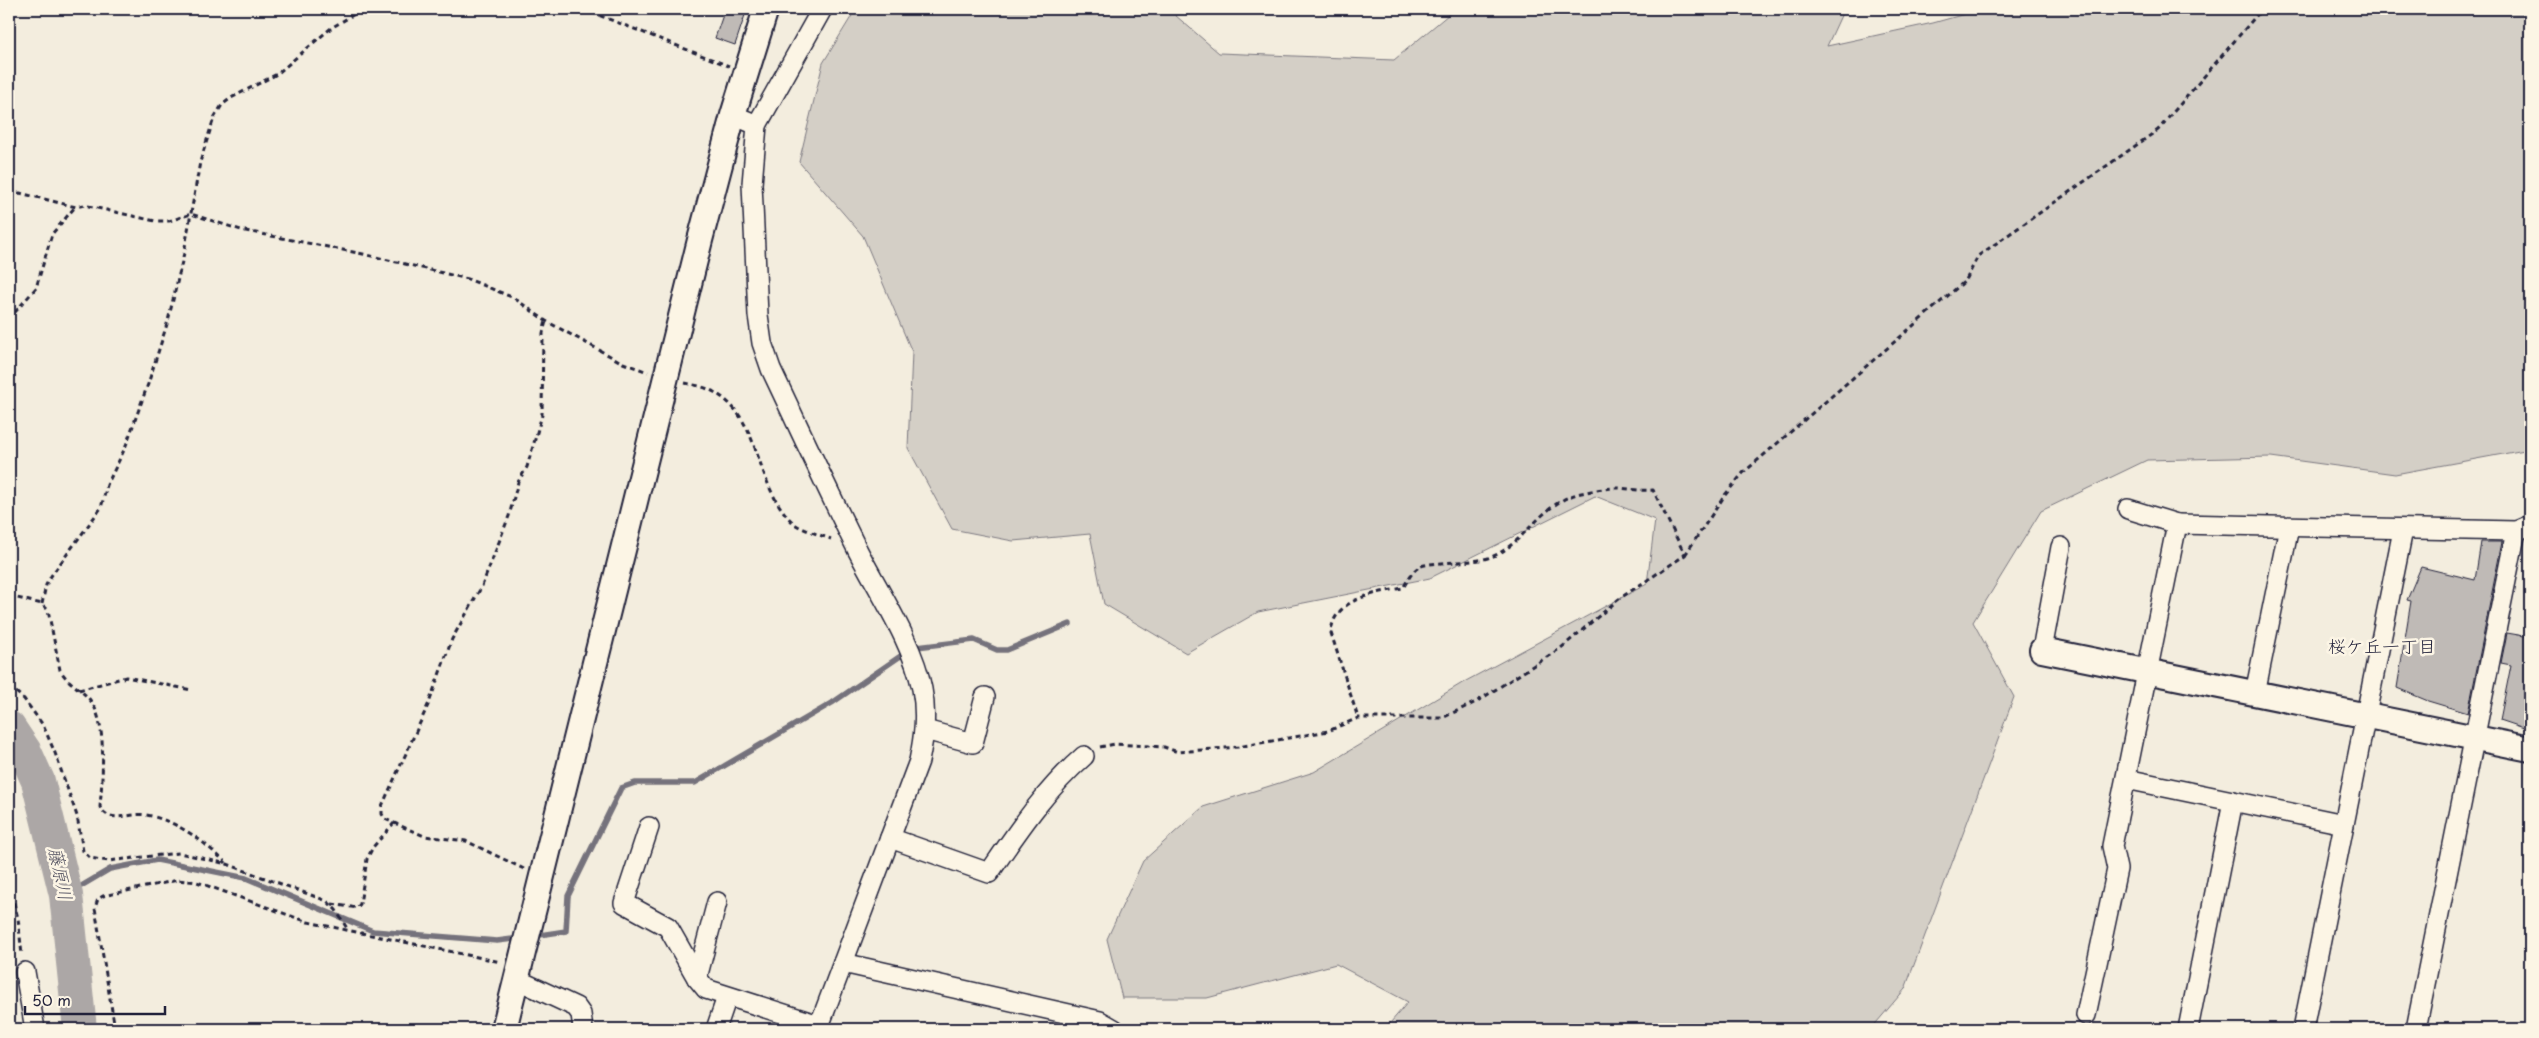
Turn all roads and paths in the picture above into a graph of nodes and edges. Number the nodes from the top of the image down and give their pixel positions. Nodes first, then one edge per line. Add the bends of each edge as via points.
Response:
1 (364, 9) edge
2 (583, 9) edge
3 (766, 9) edge
4 (822, 9) edge
5 (2262, 9) edge
6 (746, 73) junction
7 (734, 115) junction
8 (757, 125) junction
9 (9, 194) edge
10 (76, 207) junction
11 (191, 214) junction
12 (9, 319) edge
13 (546, 321) junction
14 (666, 378) junction
15 (2128, 509) dead end
16 (2177, 524) junction
17 (2289, 527) junction
18 (2523, 528) edge
19 (2403, 530) junction
20 (2060, 547) dead end
21 (858, 550) junction
22 (1685, 555) junction
23 (9, 596) edge
24 (42, 604) junction
25 (2042, 650) joint
26 (2148, 672) junction
27 (9, 686) edge
28 (78, 690) junction
29 (192, 690) dead end
30 (2255, 693) junction
31 (985, 697) dead end
32 (2366, 715) junction
33 (1358, 718) junction
34 (925, 730) junction
35 (2474, 737) junction
36 (2530, 749) edge
37 (1084, 756) joint
38 (2126, 779) junction
39 (2233, 801) junction
40 (394, 823) junction
41 (2344, 824) junction
42 (649, 826) dead end
43 (890, 838) junction
44 (227, 864) junction
45 (543, 877) junction
46 (9, 885) edge
47 (717, 902) dead end
48 (331, 904) junction
49 (348, 931) junction
50 (843, 963) junction
51 (25, 972) joint
52 (520, 973) junction
53 (696, 978) junction
54 (728, 997) junction
55 (2086, 1015) dead end
56 (818, 1027) edge
57 (35, 1029) edge
58 (115, 1029) edge
59 (504, 1029) edge
60 (583, 1029) edge
61 (716, 1029) edge
62 (1114, 1029) edge
63 (2188, 1029) edge
64 (2303, 1029) edge
65 (2416, 1029) edge

1 - 11 path via 331,28 277,74 222,105 214,118 200,162
2 - 6 path
3 - 6 street
4 - 8 street
5 - 22 path via 2158,130 1978,256 1966,280 1743,473 1725,494
6 - 7 street
7 - 8 street
7 - 14 street
8 - 21 street via 752,184 762,343 771,369
9 - 10 path via 20,193
10 - 11 path via 84,205 155,221 169,221
10 - 12 path via 52,234 36,288
11 - 13 path via 241,230 468,279 514,298
11 - 24 path via 168,321 125,448 108,485 102,508 50,576
13 - 14 path via 623,363
13 - 40 path via 542,415 536,438 482,586 452,640 429,703 382,806 382,814
14 - 21 path via 712,390 724,398 745,423 756,446 767,486 783,512 796,524
14 - 45 street
15 - 16 street
16 - 17 street
16 - 26 street
17 - 19 street
17 - 30 street
18 - 19 street
18 - 35 street
19 - 32 street
20 - 25 street
21 - 34 street via 909,651 922,688
22 - 33 path via 1619,599 1561,648 1476,702 1442,718
22 - 33 path via 1653,490 1620,488 1576,495 1559,503 1526,529 1509,549 1491,557 1466,563 1421,566 1412,572 1404,588 1360,596 1332,622 1332,633
23 - 24 path
24 - 28 path via 48,610 60,670
25 - 26 street
26 - 30 street
26 - 38 street
27 - 44 path via 24,699 43,725 77,816 83,851 90,858 108,861 179,854
28 - 29 path via 126,677
28 - 44 path via 90,700 100,730 100,808 103,814 108,817 144,814 159,818 209,846
30 - 32 street
31 - 34 street via 973,743
32 - 35 street
32 - 41 street
33 - 37 path via 1328,731 1238,747 1178,752 1164,747 1115,744 1100,747
34 - 43 street via 919,761
35 - 36 street
35 - 65 street
37 - 43 street via 1039,801 989,873
38 - 39 street
38 - 55 street via 2112,846 2118,869
39 - 41 street
39 - 63 street
40 - 45 path via 434,838 466,841
40 - 48 path via 367,859 360,904 351,909
41 - 64 street
42 - 53 street via 624,903 668,927
43 - 50 street
44 - 48 path
45 - 52 street
46 - 51 path via 18,918
47 - 53 street
48 - 49 path
49 - 52 path
49 - 58 path via 308,922 197,882 178,880 103,896 95,908
50 - 56 street
50 - 62 street via 1100,1021
51 - 57 street
52 - 59 street
52 - 60 street via 576,1008 581,1014
53 - 54 street via 706,989
54 - 56 street
54 - 61 street

